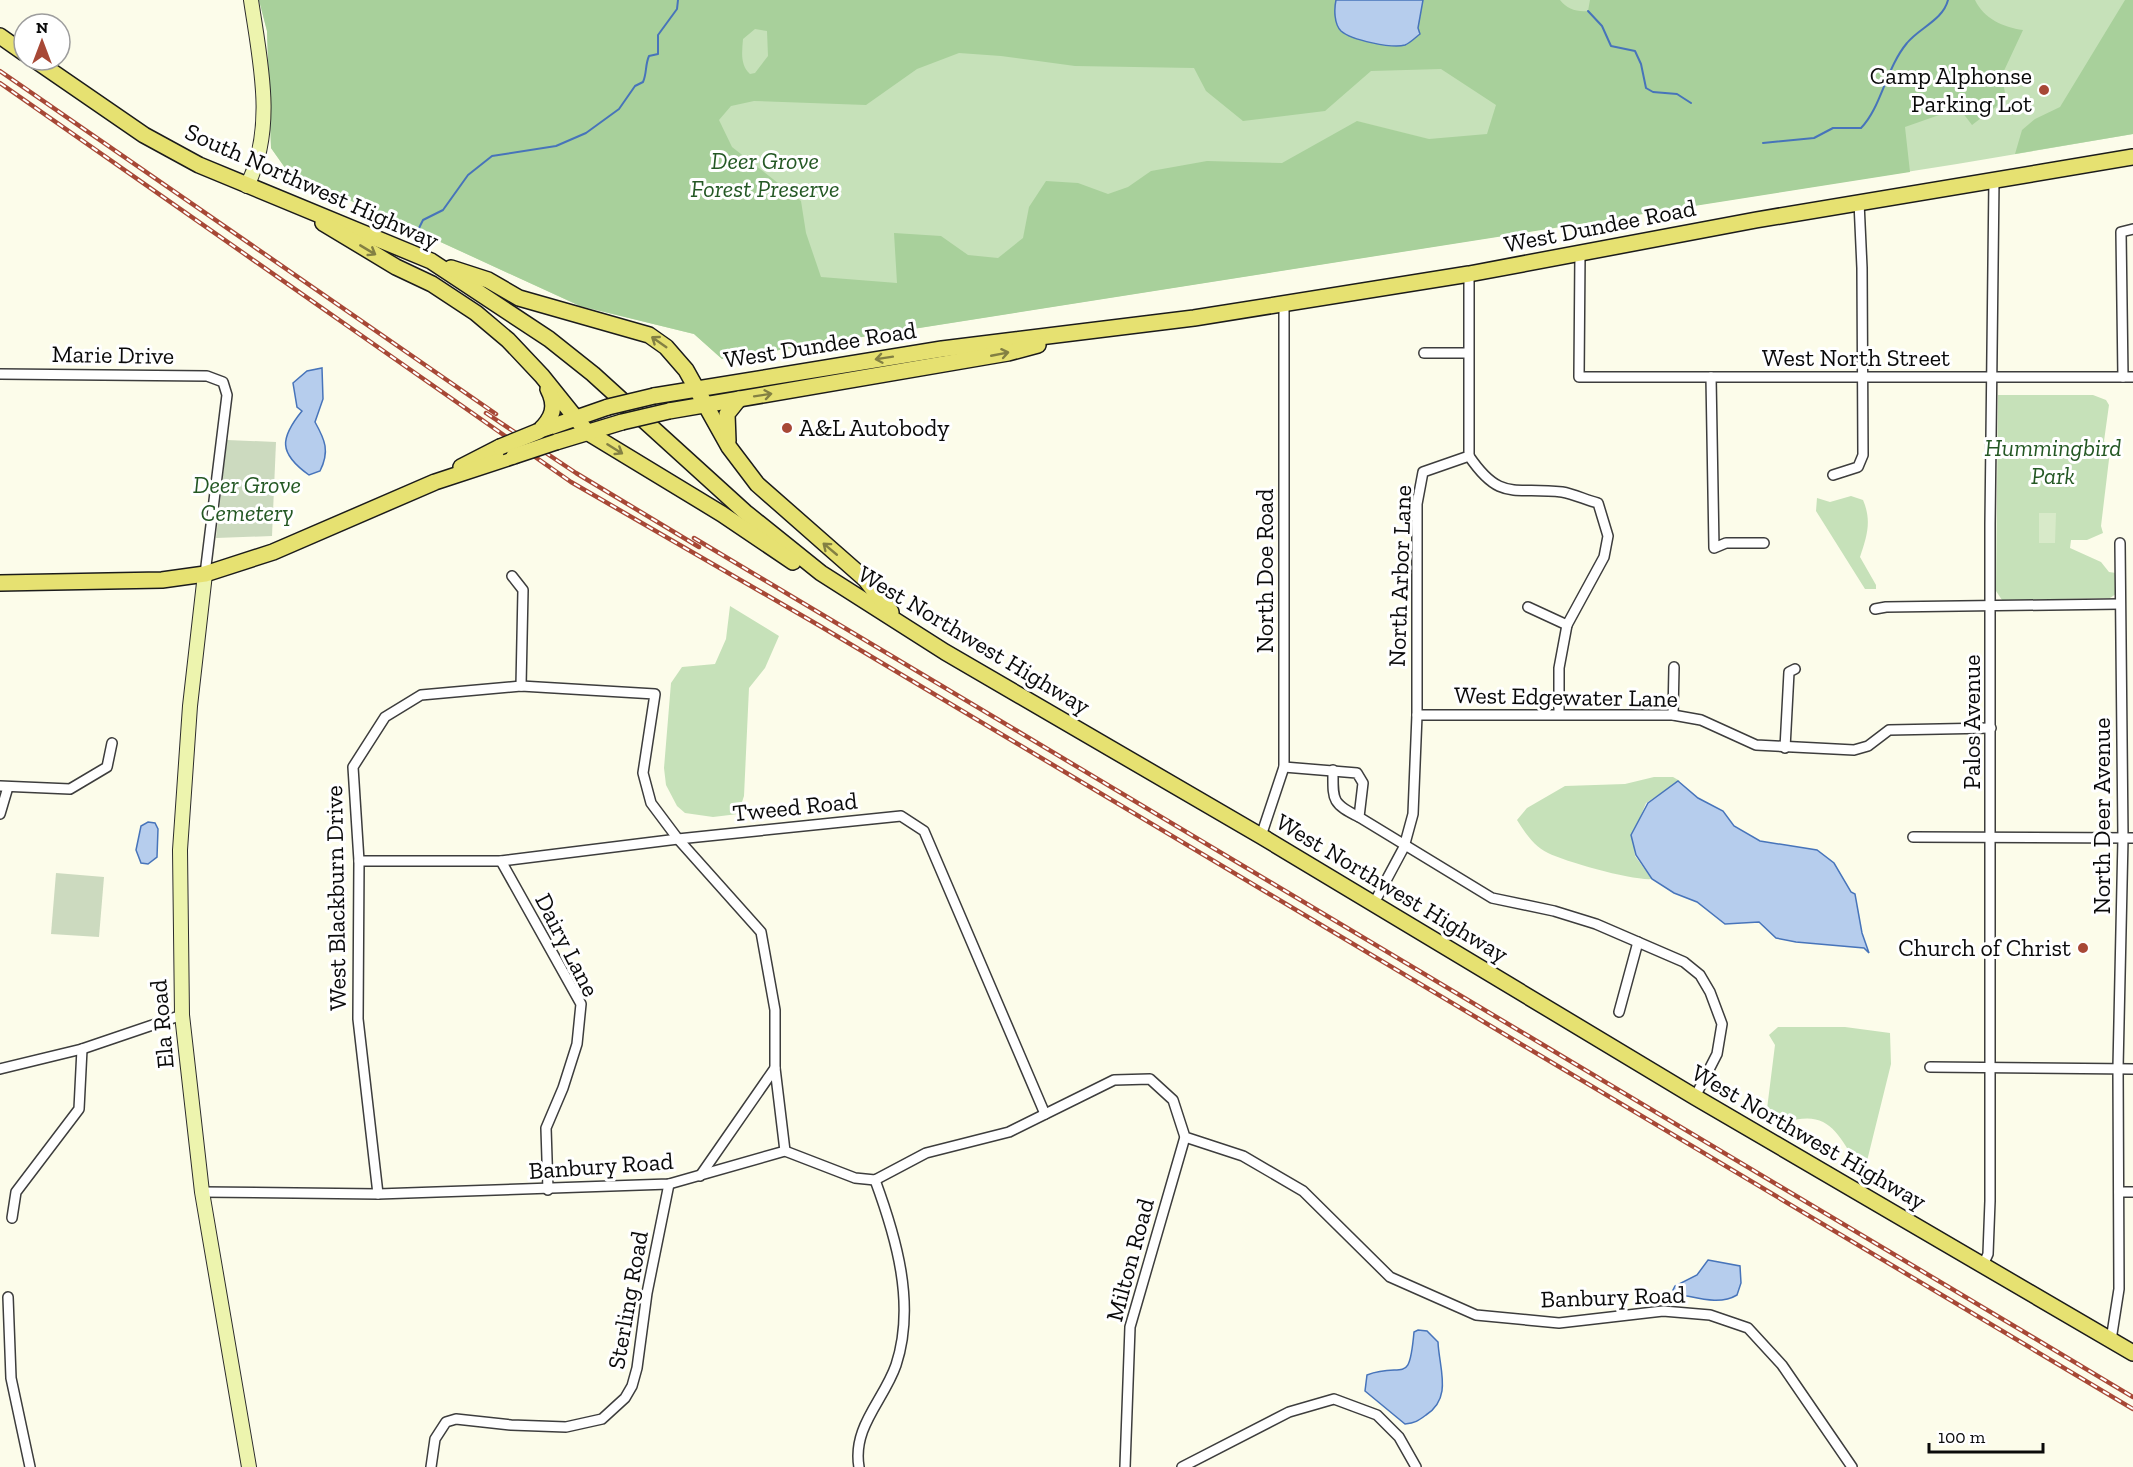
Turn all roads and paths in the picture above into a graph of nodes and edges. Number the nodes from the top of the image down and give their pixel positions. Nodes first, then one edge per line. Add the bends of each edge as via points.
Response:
1 (251, 0) edge
2 (52, 72) edge
3 (2133, 157) edge
4 (1994, 179) junction
5 (248, 186) junction
6 (282, 198) junction
7 (1859, 202) junction
8 (2133, 229) edge
9 (1580, 253) junction
10 (431, 261) junction
11 (1469, 274) junction
12 (1284, 304) junction
13 (1075, 334) junction
14 (1424, 352) dead end
15 (1468, 353) junction
16 (0, 374) edge
17 (542, 376) junction
18 (1711, 377) junction
19 (1863, 377) junction
20 (2123, 377) junction
21 (2133, 377) edge
22 (1993, 378) junction
23 (695, 387) junction
24 (740, 399) junction
25 (705, 404) junction
26 (576, 418) junction
27 (651, 428) joint
28 (539, 431) junction
29 (587, 432) junction
30 (729, 447) junction
31 (1469, 456) junction
32 (1833, 475) dead end
33 (435, 482) junction
34 (1764, 543) dead end
35 (2120, 543) dead end
36 (821, 573) junction
37 (205, 574) junction
38 (512, 576) dead end
39 (0, 583) edge
40 (2120, 604) junction
41 (1992, 606) junction
42 (1528, 607) dead end
43 (1875, 609) dead end
44 (898, 622) junction
45 (1567, 625) junction
46 (1674, 667) dead end
47 (1795, 669) dead end
48 (521, 686) junction
49 (1559, 714) junction
50 (1417, 715) junction
51 (1673, 715) junction
52 (1991, 728) junction
53 (112, 743) dead end
54 (1785, 748) junction
55 (1284, 767) junction
56 (1333, 770) junction
57 (4, 787) edge
58 (0, 814) edge
59 (1359, 817) junction
60 (1262, 836) junction
61 (1913, 837) dead end
62 (1990, 838) junction
63 (2128, 838) edge
64 (678, 839) junction
65 (1404, 847) junction
66 (359, 861) junction
67 (501, 861) junction
68 (1374, 903) junction
69 (1638, 942) junction
70 (1618, 1012) dead end
71 (182, 1015) junction
72 (82, 1049) junction
73 (1930, 1067) dead end
74 (1989, 1067) junction
75 (775, 1068) junction
76 (2118, 1068) junction
77 (0, 1069) edge
78 (2133, 1069) edge
79 (1695, 1097) junction
80 (1045, 1114) junction
81 (1185, 1137) junction
82 (785, 1151) junction
83 (700, 1176) junction
84 (874, 1180) junction
85 (669, 1185) junction
86 (548, 1190) junction
87 (202, 1192) junction
88 (2119, 1192) junction
89 (2133, 1192) edge
90 (378, 1194) junction
91 (12, 1218) dead end
92 (1983, 1265) junction
93 (8, 1297) dead end
94 (2111, 1340) junction
95 (2133, 1353) edge
96 (30, 1467) edge
97 (249, 1467) edge
98 (431, 1467) edge
99 (860, 1467) edge
100 (1125, 1467) edge
101 (1182, 1467) edge
102 (1416, 1467) edge
103 (1852, 1467) edge

1 - 5 main road via 263,79 263,121 260,157
2 - 5 main road, South Northwest Highway via 144,135
3 - 4 main road, West Dundee Road
4 - 7 main road, West Dundee Road
4 - 22 street, Palos Avenue
5 - 6 main road, South Northwest Highway
6 - 10 main road, South Northwest Highway
6 -> 17 main road via 466,306
7 - 9 main road, West Dundee Road
7 - 19 street
8 - 20 street via 2121,232
9 - 11 main road, West Dundee Road
9 - 18 street, West North Street via 1579,377
23 -> 10 main road via 666,347 649,335 519,298 488,280
10 - 27 main road, South Northwest Highway via 549,339 602,381
11 - 12 main road, West Dundee Road
11 - 15 street
12 - 13 main road, West Dundee Road
12 - 55 street, North Doe Road
13 -> 23 main road, West Dundee Road via 942,349
24 -> 13 main road, West Dundee Road via 1008,353
14 - 15 street
15 - 31 street
16 - 37 street, Marie Drive via 207,376 223,382 227,395
17 - 26 main road
17 - 28 main road via 554,403 548,423
18 - 19 street, West North Street
18 - 34 street via 1714,548 1726,543
19 - 22 street, West North Street
19 - 32 street via 1863,455 1858,467
20 - 21 street, West North Street
20 - 22 street, West North Street
22 - 41 street, Palos Avenue
23 - 25 main road
23 - 26 main road, West Dundee Road, bridge
24 - 25 main road, West Dundee Road
24 - 30 main road via 730,406 726,420
25 - 29 main road, West Dundee Road, bridge
25 - 30 main road
26 - 28 main road, West Dundee Road
26 - 29 main road
27 - 36 main road, West Northwest Highway
28 - 33 main road, West Dundee Road, bridge
29 - 33 main road, West Dundee Road, bridge
29 -> 36 main road via 722,514 788,560
44 -> 30 main road via 865,579 757,484
31 - 45 street via 1482,475 1510,491 1563,492 1598,503 1608,536 1604,557
31 - 50 street, North Arbor Lane via 1423,472 1417,504
33 - 37 main road via 273,552
35 - 40 street, North Deer Avenue
36 - 44 main road, West Northwest Highway
37 - 39 main road via 162,580
37 - 71 main road, Ela Road via 180,849
38 - 48 street via 523,590
40 - 41 street
40 - 63 street, North Deer Avenue
41 - 43 street
41 - 52 street, Palos Avenue
42 - 45 street
44 - 60 main road, West Northwest Highway
45 - 49 street via 1559,668
46 - 51 street
47 - 54 street via 1789,672
48 - 64 street, West Blackburn Drive via 655,694 643,773 651,803
48 - 66 street, West Blackburn Drive via 421,695 385,717 353,767
49 - 50 street, West Edgewater Lane
49 - 51 street, West Edgewater Lane
50 - 65 street, North Arbor Lane via 1413,814
51 - 54 street, West Edgewater Lane via 1701,720 1756,745
52 - 54 street, West Edgewater Lane via 1889,730 1868,746 1854,750
52 - 62 street, Palos Avenue
53 - 57 street via 108,767 70,789
55 - 56 street
55 - 60 street, North Doe Road
56 - 59 street via 1334,802
56 - 59 street via 1357,773 1364,783
57 - 58 street
59 - 65 street
60 - 68 main road, West Northwest Highway
61 - 62 street
62 - 63 street
62 - 74 street, Palos Avenue
63 - 76 street, North Deer Avenue
64 - 67 street, Tweed Road
64 - 75 street via 761,932 775,1010
64 - 80 street, Tweed Road via 901,816 924,831
65 - 68 street, North Arbor Lane
65 - 69 street via 1492,898 1554,911
66 - 67 street, Tweed Road
66 - 90 street, West Blackburn Drive via 358,1019
67 - 86 street, Dairy Lane via 581,1004 577,1044 546,1128
68 - 79 main road, West Northwest Highway
69 - 70 street
69 - 79 street via 1684,962 1700,975 1718,1006 1722,1024 1717,1054
71 - 72 street
71 - 87 main road, Ela Road
72 - 77 street
72 - 91 street via 79,1109 16,1192
73 - 74 street
74 - 76 street
74 - 92 street, Palos Avenue via 1990,1200 1988,1254
75 - 82 street
75 - 83 street
76 - 78 street
76 - 88 street, North Deer Avenue
79 - 92 main road, West Northwest Highway
80 - 81 street via 1114,1080 1150,1079 1173,1100
80 - 84 street via 1009,1132 926,1153
81 - 100 street, Milton Road via 1130,1327
81 - 103 street, Banbury Road via 1243,1156 1303,1191 1390,1277 1476,1315 1559,1323 1663,1311 1710,1315 1748,1328 1782,1365
82 - 83 street, Banbury Road
82 - 84 street via 855,1178
83 - 85 street, Banbury Road
84 - 99 street via 894,1232 903,1329 892,1375 862,1432
85 - 86 street, Banbury Road
85 - 98 street, Sterling Road via 647,1293 638,1368 625,1398 602,1419 566,1427 456,1419 446,1422 435,1439
86 - 90 street, Banbury Road
87 - 90 street, Banbury Road
87 - 97 main road, Ela Road
88 - 89 street
88 - 94 street, North Deer Avenue via 2119,1289
92 - 94 main road, West Northwest Highway
93 - 96 street via 11,1378
94 - 95 main road, West Northwest Highway
101 - 102 street via 1289,1412 1334,1399 1377,1415 1399,1437

